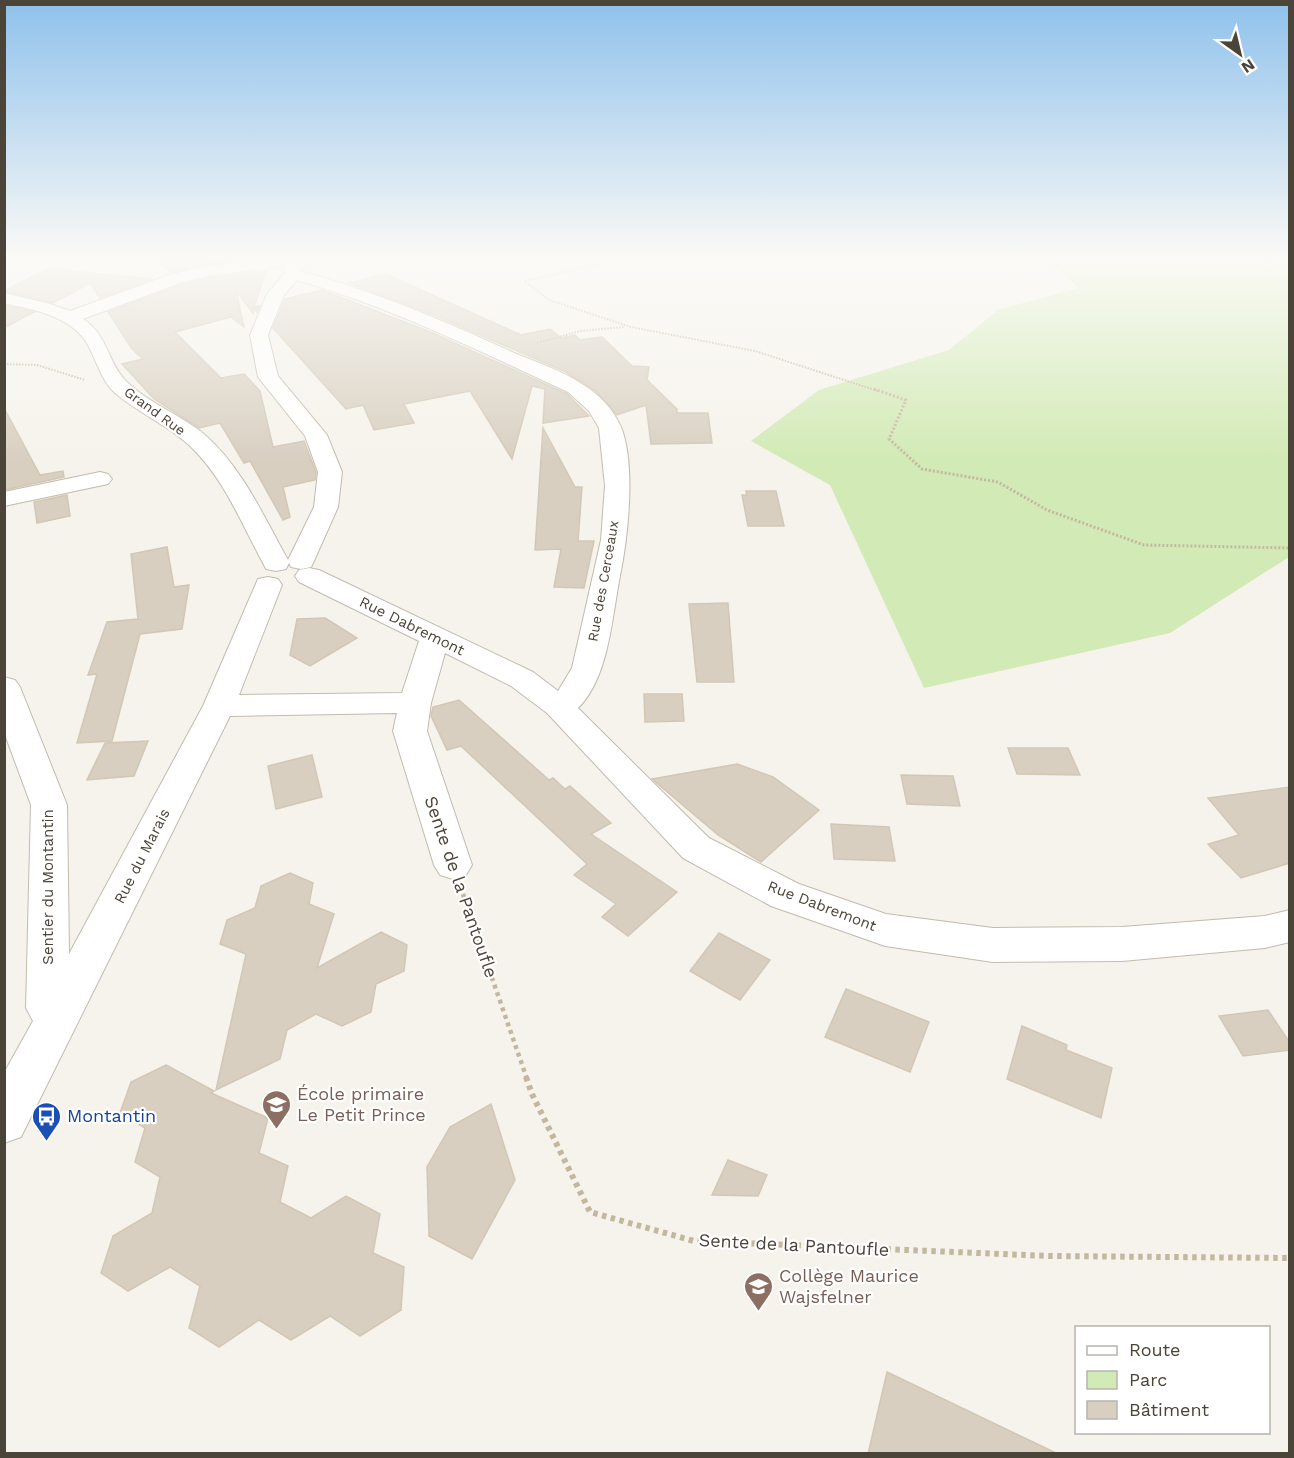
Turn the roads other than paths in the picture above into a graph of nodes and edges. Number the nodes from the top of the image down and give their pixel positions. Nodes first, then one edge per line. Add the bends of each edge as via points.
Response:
1 (82, 326) edge
2 (263, 326) edge
3 (441, 326) edge
4 (100, 479) dead end
5 (4, 499) edge
6 (288, 571) junction
7 (435, 638) junction
8 (4, 687) edge
9 (414, 703) junction
10 (219, 706) junction
11 (558, 706) junction
12 (453, 865) road end
13 (1290, 926) edge
14 (58, 1020) junction
15 (4, 1121) edge

1 - 6 street, Grand Rue via 98,345 106,368 119,384 196,440 218,462
2 - 6 street, Rue du Marais via 259,335 268,377 316,435 330,472 326,507
3 - 11 street, Rue des Cerceaux via 575,388 598,406 610,428 617,486 614,540 587,669 569,699
4 - 5 street
6 - 7 street, Rue Dabremont
6 - 10 street, Rue du Marais
7 - 9 street, Sente de la Pantoufle
7 - 11 street, Rue Dabremont via 522,679
8 - 14 street, Sentier du Montantin via 48,805 48,1008
9 - 10 street
9 - 12 street, Sente de la Pantoufle via 410,731
10 - 14 street, Rue du Marais
11 - 13 street, Rue Dabremont via 696,848 785,895 885,930 993,945 1122,944 1265,932
14 - 15 street, Rue du Marais

